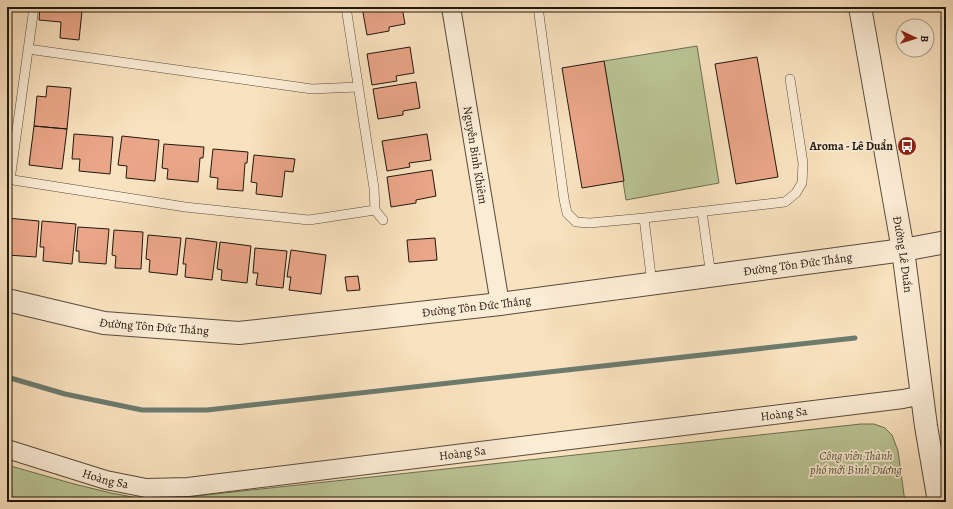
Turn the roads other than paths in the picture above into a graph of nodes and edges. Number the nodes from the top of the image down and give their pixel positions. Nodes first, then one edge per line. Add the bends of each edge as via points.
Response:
1 (34, 7) edge
2 (346, 7) edge
3 (451, 7) edge
4 (538, 7) edge
5 (860, 7) edge
6 (28, 49) junction
7 (790, 79) dead end
8 (358, 87) junction
9 (8, 180) edge
10 (375, 210) junction
11 (702, 212) junction
12 (644, 218) junction
13 (383, 220) dead end
14 (946, 242) edge
15 (903, 250) junction
16 (711, 276) junction
17 (652, 284) junction
18 (7, 300) edge
19 (500, 304) junction
20 (922, 395) junction
21 (7, 449) edge
22 (938, 502) edge

1 - 6 lane
2 - 8 lane
3 - 19 street, Nguyễn Bỉnh Khiêm
4 - 12 lane via 567,213 576,222 590,223
5 - 15 street, Đường Lê Duẩn
6 - 8 lane via 312,89
6 - 9 lane
7 - 11 lane via 803,164 802,183 796,193 785,202
8 - 10 lane via 374,188
9 - 10 lane via 185,207 309,220
10 - 13 lane
11 - 12 lane
11 - 16 lane
12 - 17 lane
14 - 15 street, Đường Tôn Đức Thắng
15 - 16 street, Đường Tôn Đức Thắng
15 - 20 street, Đường Lê Duẩn
16 - 17 street, Đường Tôn Đức Thắng
17 - 19 street, Đường Tôn Đức Thắng
18 - 19 street, Đường Tôn Đức Thắng via 104,323 239,333
20 - 21 street, Hoàng Sa via 188,487 146,488 106,480
20 - 22 street, Đường Lê Duẩn

